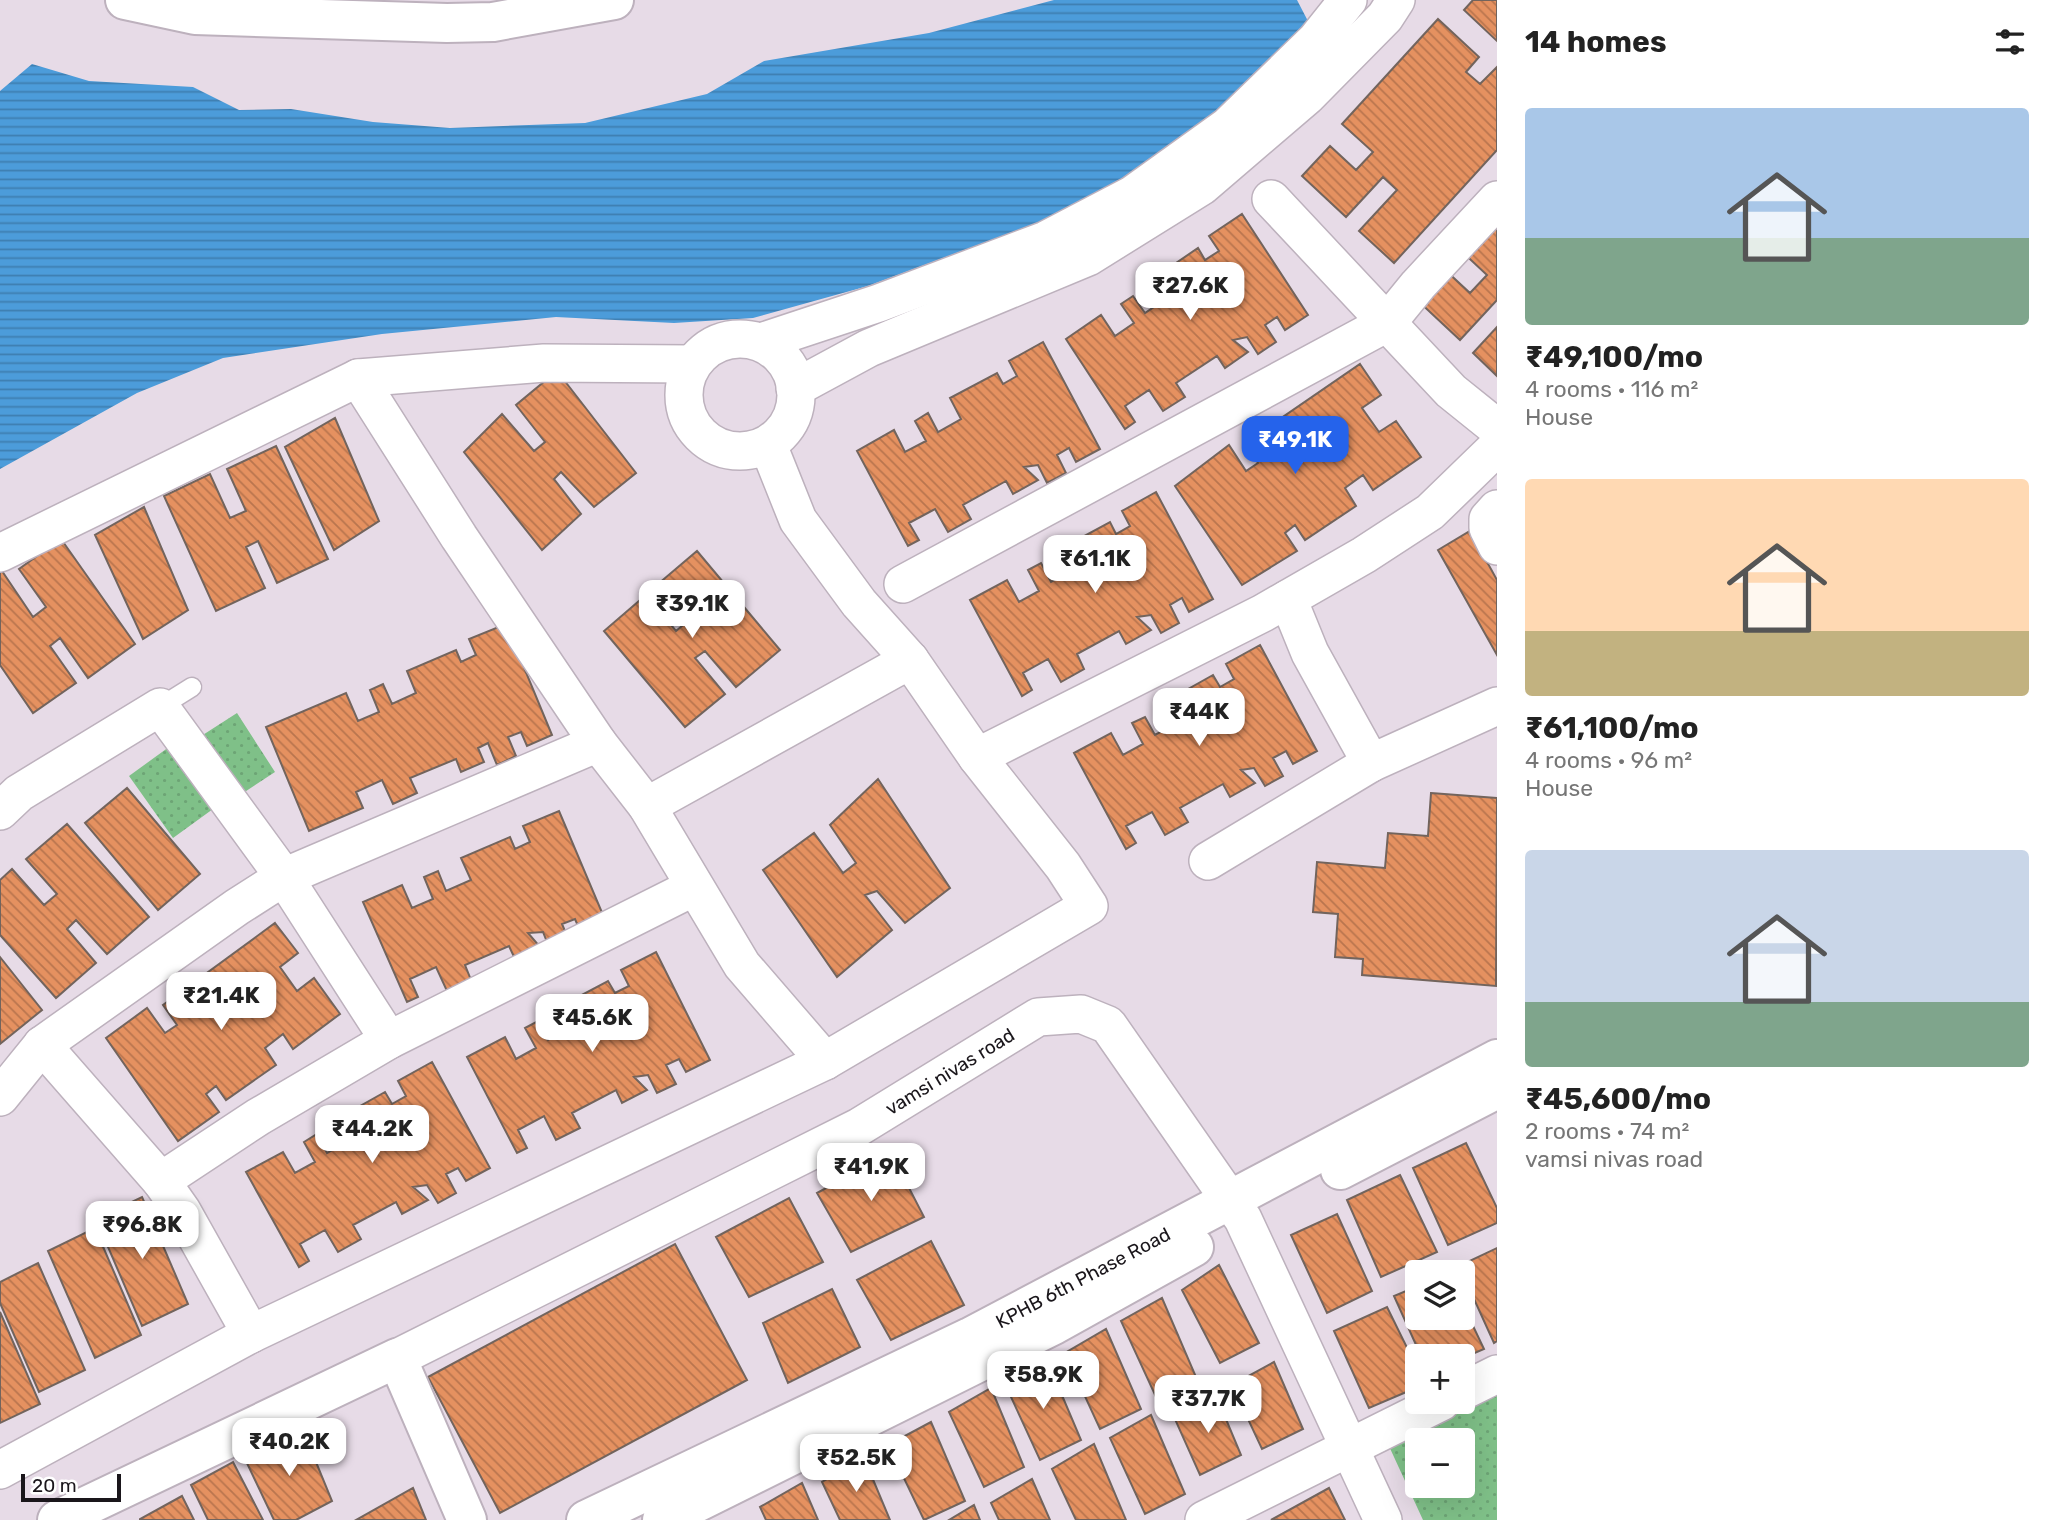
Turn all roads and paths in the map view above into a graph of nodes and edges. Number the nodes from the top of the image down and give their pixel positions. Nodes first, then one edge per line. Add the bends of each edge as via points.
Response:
1 (125, 0) edge
2 (614, 0) edge
3 (1348, 0) edge
4 (1396, 0) edge
5 (1271, 199) dead end
6 (1497, 200) edge
7 (1387, 323) junction
8 (761, 342) junction
9 (692, 364) junction
10 (358, 378) junction
11 (795, 388) junction
12 (1497, 428) edge
13 (768, 445) junction
14 (1497, 447) edge
15 (1497, 509) edge
16 (1497, 546) edge
17 (0, 554) edge
18 (903, 584) dead end
19 (1288, 599) junction
20 (910, 660) junction
21 (192, 687) dead end
22 (160, 706) junction
23 (1497, 706) edge
24 (598, 743) junction
25 (977, 757) junction
26 (1371, 763) junction
27 (6, 791) edge
28 (646, 806) junction
29 (1208, 862) dead end
30 (284, 877) junction
31 (694, 887) junction
32 (389, 1040) junction
33 (42, 1045) junction
34 (1497, 1059) edge
35 (825, 1061) junction
36 (1497, 1089) edge
37 (0, 1097) edge
38 (161, 1181) junction
39 (1236, 1209) junction
40 (251, 1334) junction
41 (397, 1358) junction
42 (1497, 1374) edge
43 (1475, 1385) edge
44 (1416, 1414) edge
45 (1349, 1447) junction
46 (0, 1470) edge
47 (57, 1520) edge
48 (467, 1520) edge
49 (586, 1520) edge
50 (662, 1520) edge
51 (1204, 1520) edge
52 (1383, 1520) edge

1 - 2 street via 195,15 447,23 493,22
3 - 8 street via 1316,40 1228,126 1132,195 1046,240
4 - 11 street via 1385,18 1307,96 1202,187 1088,257 869,348
5 - 7 street
6 - 7 street
7 - 12 street via 1451,391
7 - 18 street
8 - 9 street via 722,341
8 - 11 street via 784,361
9 - 10 street via 544,363
9 - 13 street via 683,401 699,435 713,446 731,451 750,452
10 - 17 street
10 - 24 street
11 - 13 street via 790,421
13 - 20 street via 798,520 859,603
14 - 19 street via 1430,512
15 - 16 street via 1488,519 1488,528
19 - 25 street
19 - 26 street via 1310,653
20 - 25 street
20 - 28 street
21 - 22 lane
22 - 27 street
22 - 30 street
23 - 26 street
24 - 28 street
24 - 30 street
25 - 35 street via 1089,906
26 - 29 street
28 - 31 street
30 - 32 street
30 - 33 street
31 - 32 street
31 - 35 street via 742,965
32 - 38 street
33 - 37 street
33 - 38 street
34 - 39 street, KPHB 6th Phase Road
35 - 40 street
36 - 39 street, KPHB 6th Phase Road
38 - 40 street
39 - 41 street, vamsi nivas road via 1108,1025 1081,1014 1038,1017 859,1127
39 - 45 street, vamsi nivas road
39 - 49 street, KPHB 6th Phase Road
39 - 50 street, KPHB 6th Phase Road via 1054,1325
40 - 46 street
41 - 47 street
41 - 48 street
42 - 43 street
44 - 45 street
45 - 51 street
45 - 52 street, vamsi nivas road

